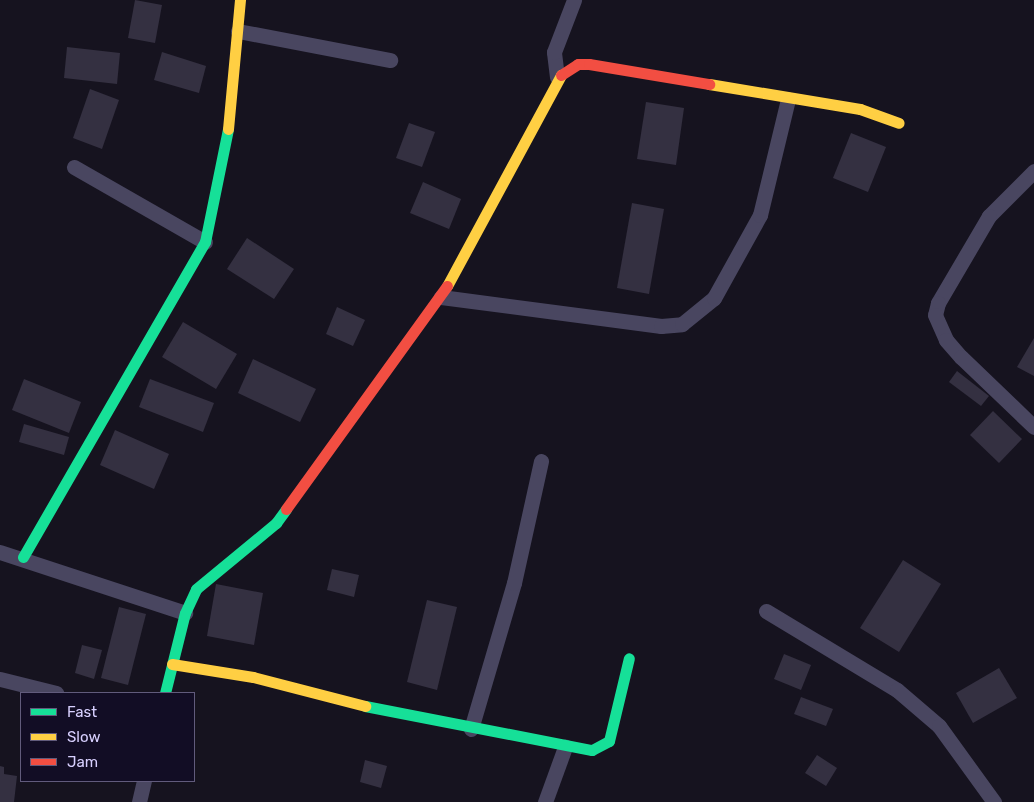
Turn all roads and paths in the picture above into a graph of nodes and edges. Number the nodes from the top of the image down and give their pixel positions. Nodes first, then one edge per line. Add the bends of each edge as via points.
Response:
1 (240, 0) edge
2 (574, 0) edge
3 (238, 31) junction
4 (390, 60) dead end
5 (558, 77) junction
6 (788, 99) junction
7 (899, 123) dead end
8 (74, 167) dead end
9 (1034, 171) edge
10 (205, 242) junction
11 (440, 297) junction
12 (1034, 427) edge
13 (541, 461) dead end
14 (0, 552) edge
15 (24, 557) junction
16 (766, 611) dead end
17 (184, 613) junction
18 (629, 658) dead end
19 (172, 664) junction
20 (0, 679) edge
21 (52, 692) edge
22 (166, 692) edge
23 (471, 729) junction
24 (565, 746) junction
25 (144, 782) edge
26 (139, 802) edge
27 (545, 802) edge
28 (994, 802) edge

1 - 3 street
2 - 5 street via 554,52
3 - 4 street
3 - 10 street via 226,154
5 - 6 street via 578,64 589,64
5 - 11 street
6 - 7 street via 860,109
6 - 11 street via 760,215 714,298 682,324 660,326
8 - 10 street
9 - 12 street via 989,216 938,303 936,315 951,346
10 - 15 street
11 - 17 street via 276,523 196,589
13 - 23 street via 514,583
14 - 15 street
15 - 17 street
16 - 28 street via 897,690 939,726
17 - 19 street
18 - 24 street via 609,741 592,750
19 - 22 street
19 - 23 street via 253,677
20 - 21 street
23 - 24 street
24 - 27 street
25 - 26 street

